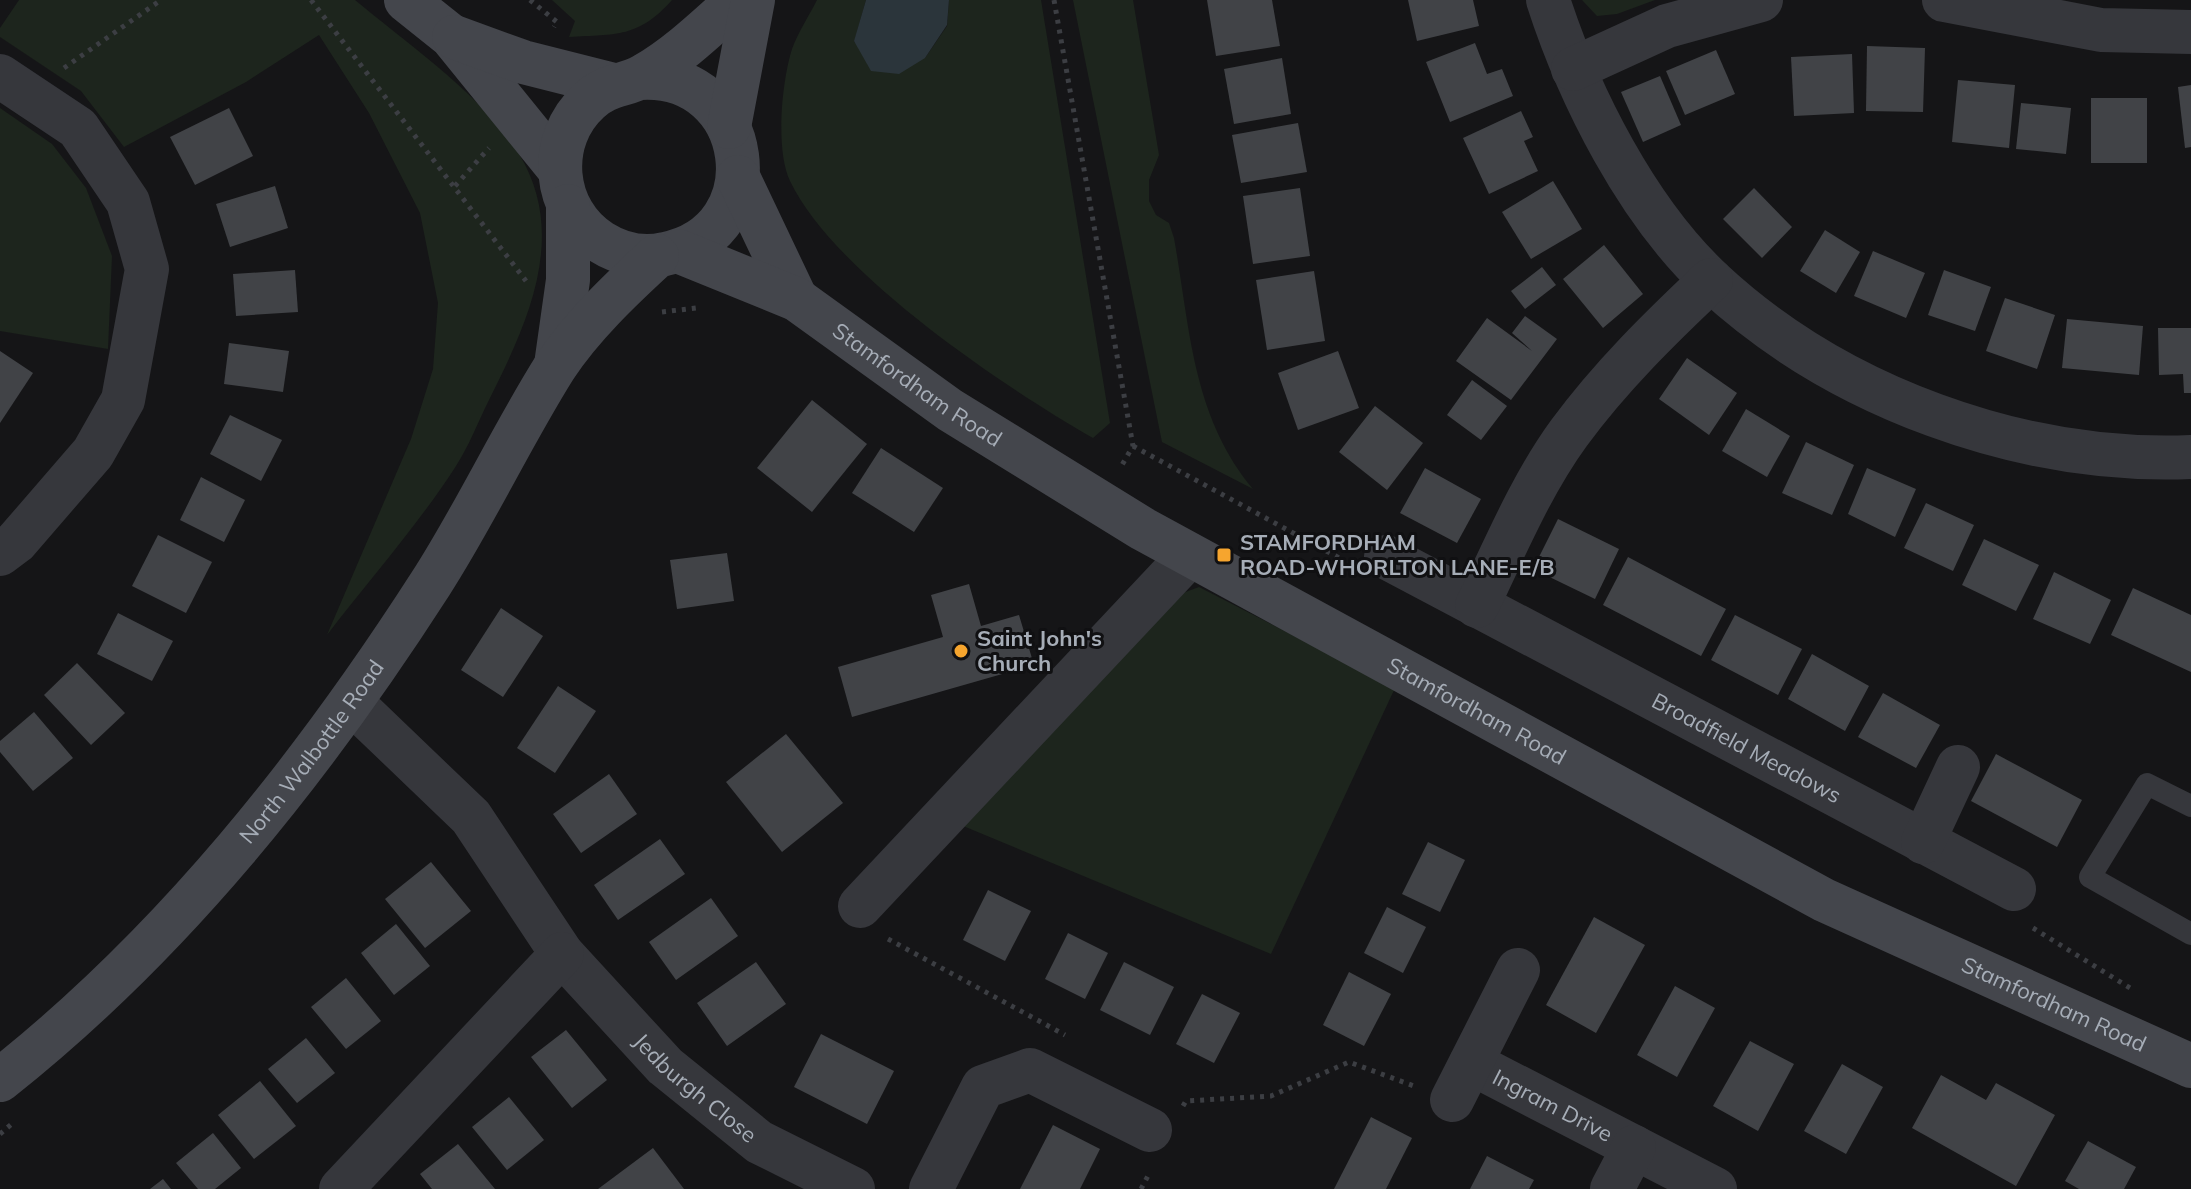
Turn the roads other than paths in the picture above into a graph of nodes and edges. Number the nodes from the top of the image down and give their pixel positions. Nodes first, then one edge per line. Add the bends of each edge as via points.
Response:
1 (406, 0) edge
2 (738, 0) edge
3 (753, 0) edge
4 (1548, 0) edge
5 (1761, 0) edge
6 (1944, 0) edge
7 (2191, 32) edge
8 (451, 36) junction
9 (1573, 69) junction
10 (627, 81) junction
11 (13, 85) edge
12 (729, 127) junction
13 (738, 177) junction
14 (564, 187) junction
15 (668, 253) junction
16 (1711, 280) junction
17 (796, 299) junction
18 (555, 367) junction
19 (2191, 457) edge
20 (0, 554) edge
21 (1190, 555) junction
22 (1386, 557) dead end
23 (1477, 606) junction
24 (351, 702) junction
25 (1958, 767) dead end
26 (2191, 806) edge
27 (1923, 842) junction
28 (2014, 889) dead end
29 (860, 906) road end
30 (2191, 934) edge
31 (562, 954) junction
32 (1518, 970) dead end
33 (2191, 1066) edge
34 (11, 1098) edge
35 (1161, 1136) road end
36 (1634, 1147) junction
37 (341, 1189) edge
38 (853, 1189) edge
39 (931, 1189) edge
40 (1612, 1189) edge
41 (1715, 1189) edge

1 - 8 main road
2 - 10 main road
3 - 12 main road
4 - 9 street
5 - 9 street via 1667,26
6 - 7 street via 2101,30
8 - 10 main road via 523,62
8 - 14 main road
9 - 16 street via 1669,233
10 - 12 main road via 668,79 694,89 715,105
10 - 14 main road via 590,99 573,120 562,144
11 - 20 street via 78,128 128,202 147,269 123,400 93,453
12 - 13 main road
13 - 15 main road via 732,202 718,224 698,242
13 - 17 main road, Stamfordham Road
14 - 15 main road via 582,227 602,243 628,254
14 - 18 main road, North Walbottle Road via 568,280
15 - 17 main road, Stamfordham Road
15 - 18 main road, North Walbottle Road via 600,313
16 - 19 street via 1823,362 1941,416 1997,435 2059,447 2122,456
16 - 23 street via 1638,351 1567,436 1511,533
17 - 21 main road, Stamfordham Road via 950,410
18 - 24 main road, North Walbottle Road via 460,537
21 - 29 street
21 - 33 main road, Stamfordham Road via 1824,900
22 - 23 street, Broadfield Meadows
23 - 27 street, Broadfield Meadows
24 - 31 street, Jedburgh Close via 471,817
24 - 34 main road, North Walbottle Road via 248,835
25 - 27 street
26 - 30 lane via 2147,784 2090,877
27 - 28 street, Broadfield Meadows
31 - 37 street
31 - 38 street, Jedburgh Close via 665,1066 759,1142
32 - 36 street, Ingram Drive via 1461,1082
35 - 39 street via 1030,1070 983,1087
36 - 40 street, Ingram Drive
36 - 41 street, Ingram Drive

